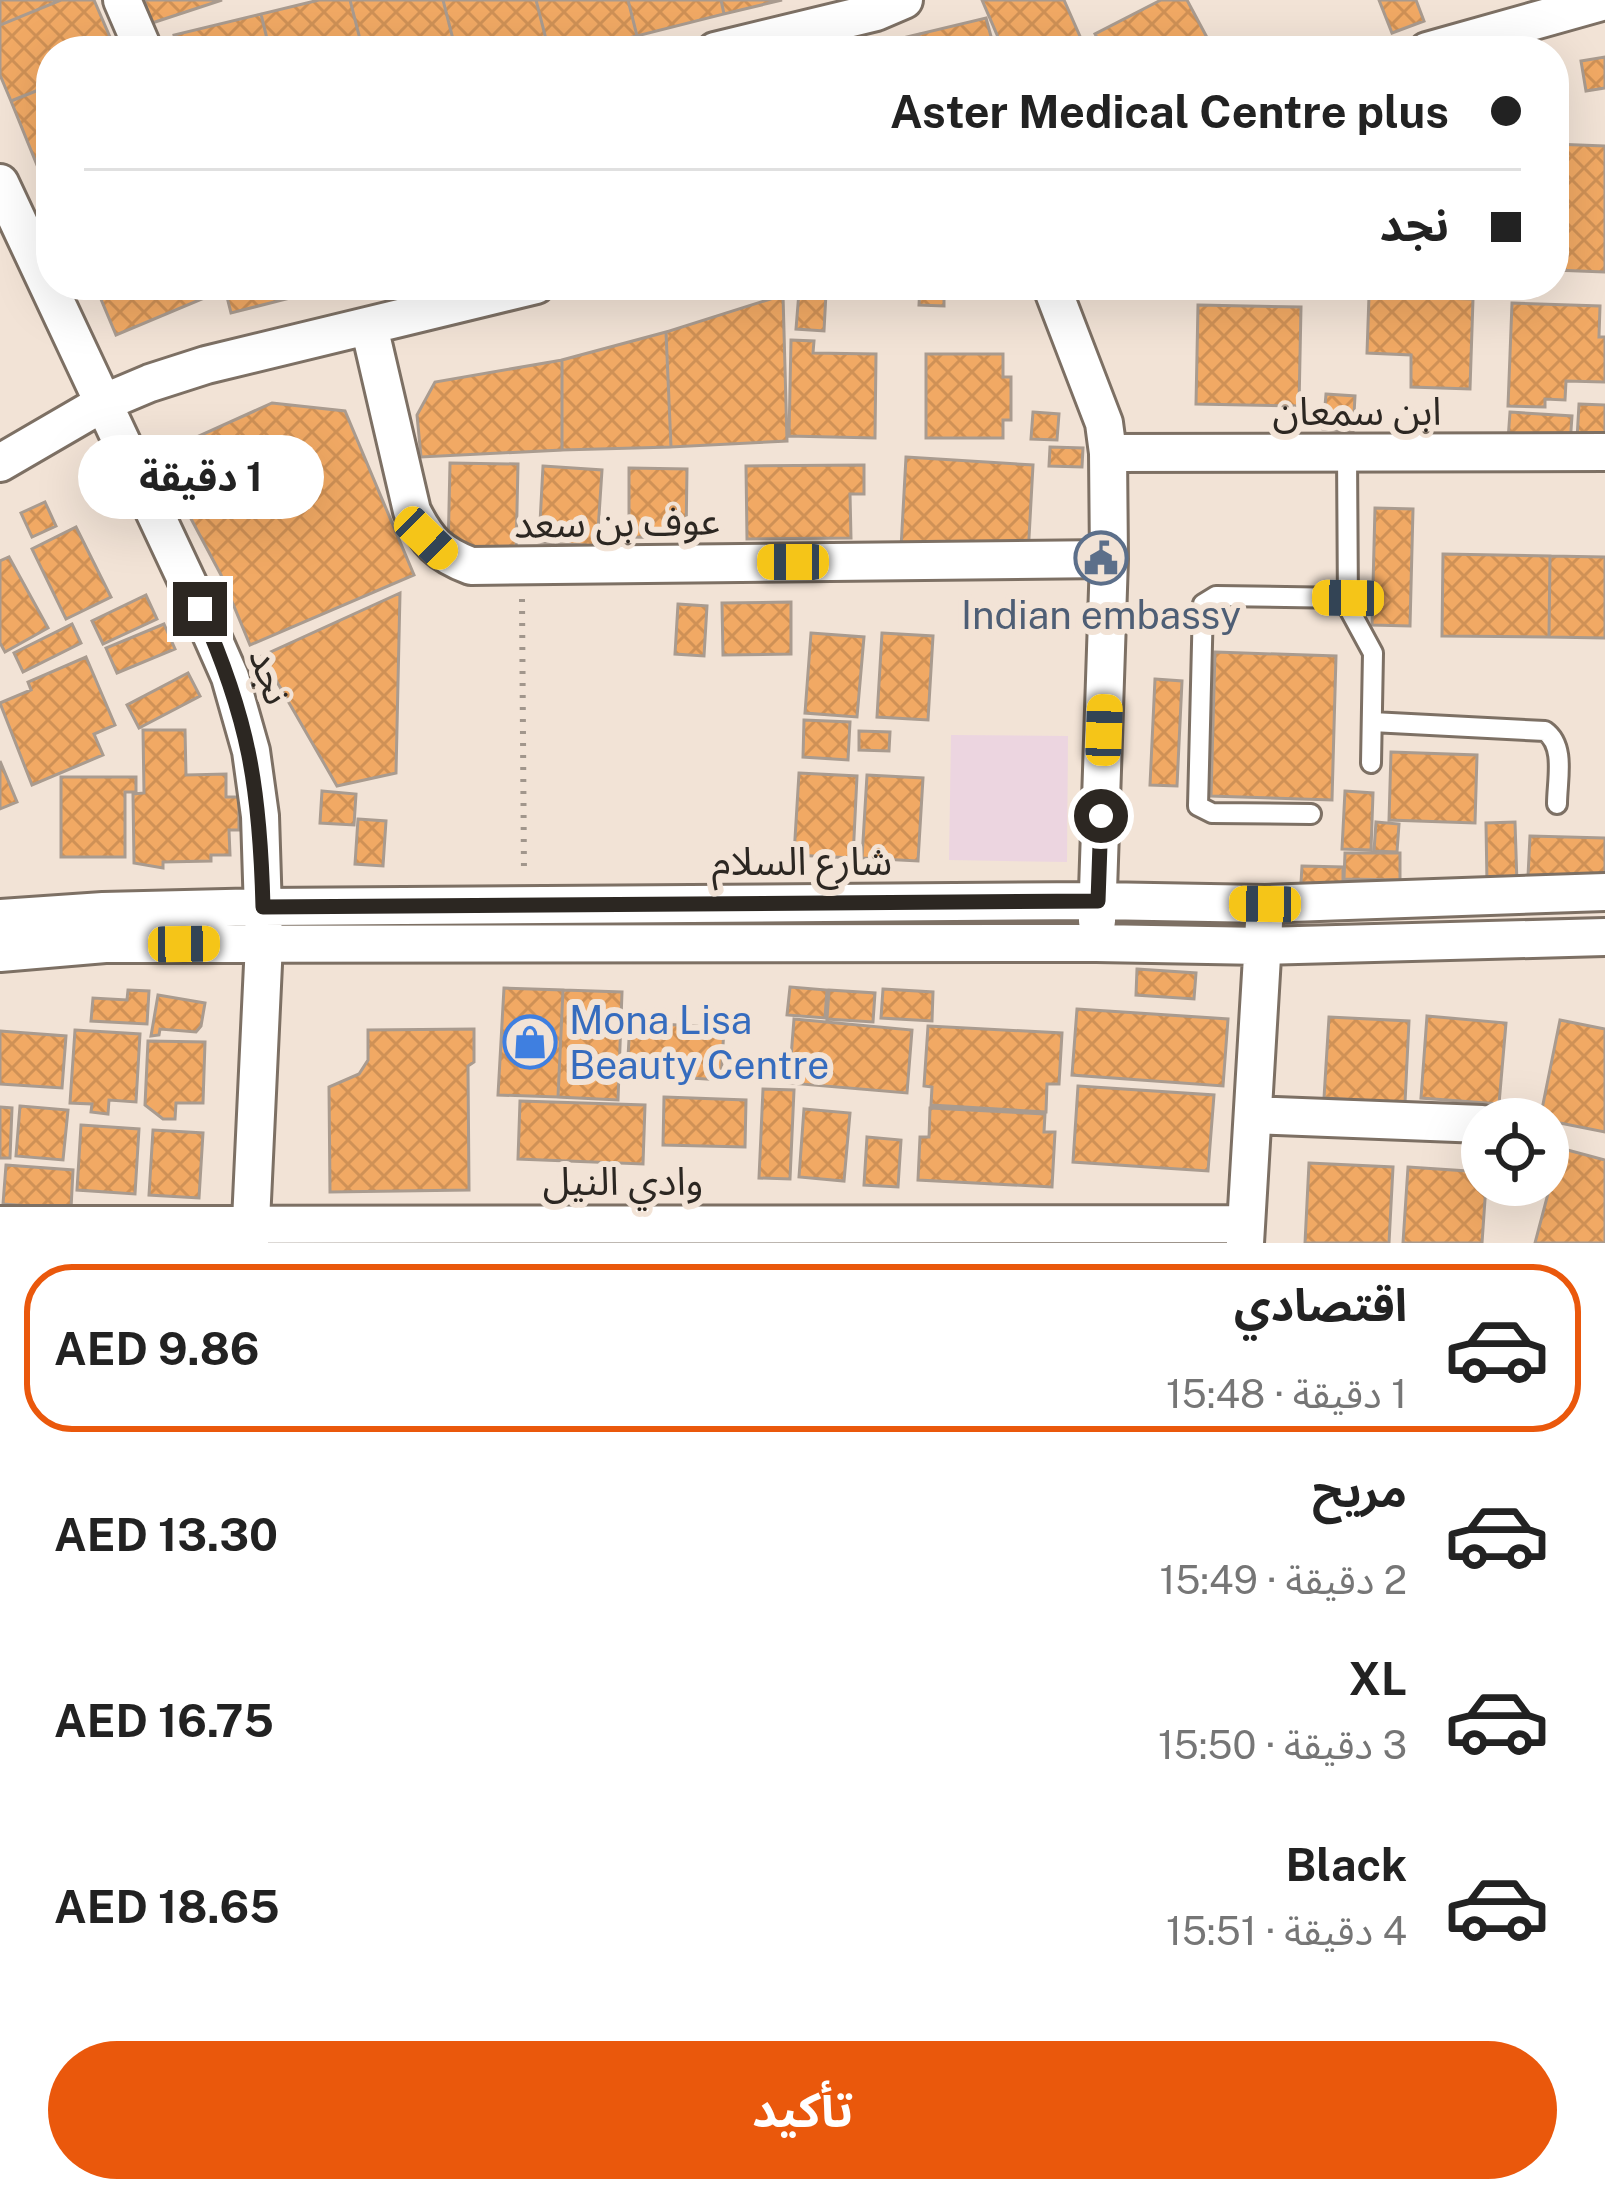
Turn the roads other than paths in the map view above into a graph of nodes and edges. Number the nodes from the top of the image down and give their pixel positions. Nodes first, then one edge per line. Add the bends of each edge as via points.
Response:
1 (122, 0) edge
2 (904, 0) edge
3 (1605, 1) edge
4 (138, 36) edge
5 (777, 36) edge
6 (1480, 36) edge
7 (0, 183) edge
8 (36, 258) edge
9 (56, 300) edge
10 (475, 300) edge
11 (1057, 300) edge
12 (369, 326) junction
13 (105, 402) junction
14 (1605, 452) edge
15 (1108, 453) junction
16 (1347, 453) junction
17 (0, 463) edge
18 (1109, 559) junction
19 (1348, 598) junction
20 (1372, 722) junction
21 (1371, 764) dead end
22 (1557, 804) dead end
23 (1311, 814) dead end
24 (1605, 892) edge
25 (1098, 901) junction
26 (770, 904) junction
27 (1265, 904) junction
28 (0, 918) edge
29 (264, 925) junction
30 (1605, 937) edge
31 (772, 943) junction
32 (1096, 943) junction
33 (1263, 946) junction
34 (0, 953) edge
35 (1253, 1115) junction
36 (1461, 1123) edge
37 (0, 1226) edge
38 (250, 1233) edge
39 (1245, 1233) edge

1 - 4 street
2 - 5 street
3 - 6 street
7 - 8 street, نجد
9 - 13 street, نجد
10 - 12 street
11 - 15 street via 1104,422
12 - 13 street via 206,364
12 - 18 street, عوف بن سعد via 412,511 444,556 471,566
13 - 17 street
13 - 29 street, نجد via 230,677 257,794
14 - 16 street, ابن سمعان
15 - 16 street, ابن سمعان
15 - 18 street
16 - 19 lane
18 - 25 street
19 - 20 lane via 1373,653
19 - 23 lane via 1216,596 1202,609 1198,806
20 - 21 lane
20 - 22 lane via 1551,733
24 - 27 street, شارع السلام
25 - 26 street, شارع السلام
25 - 27 street, شارع السلام
25 - 32 street
26 - 29 street, شارع السلام via 524,905
26 - 31 lane
27 - 33 street
28 - 29 street, شارع السلام via 103,910
29 - 31 street, شارع السلام
29 - 34 street, شارع السلام
29 - 38 street, نجد
30 - 33 street, شارع السلام
31 - 32 street, شارع السلام
32 - 33 street, شارع السلام
33 - 35 street
35 - 36 street
35 - 39 street
37 - 38 street, وادي النيل
38 - 39 street, وادي النيل

